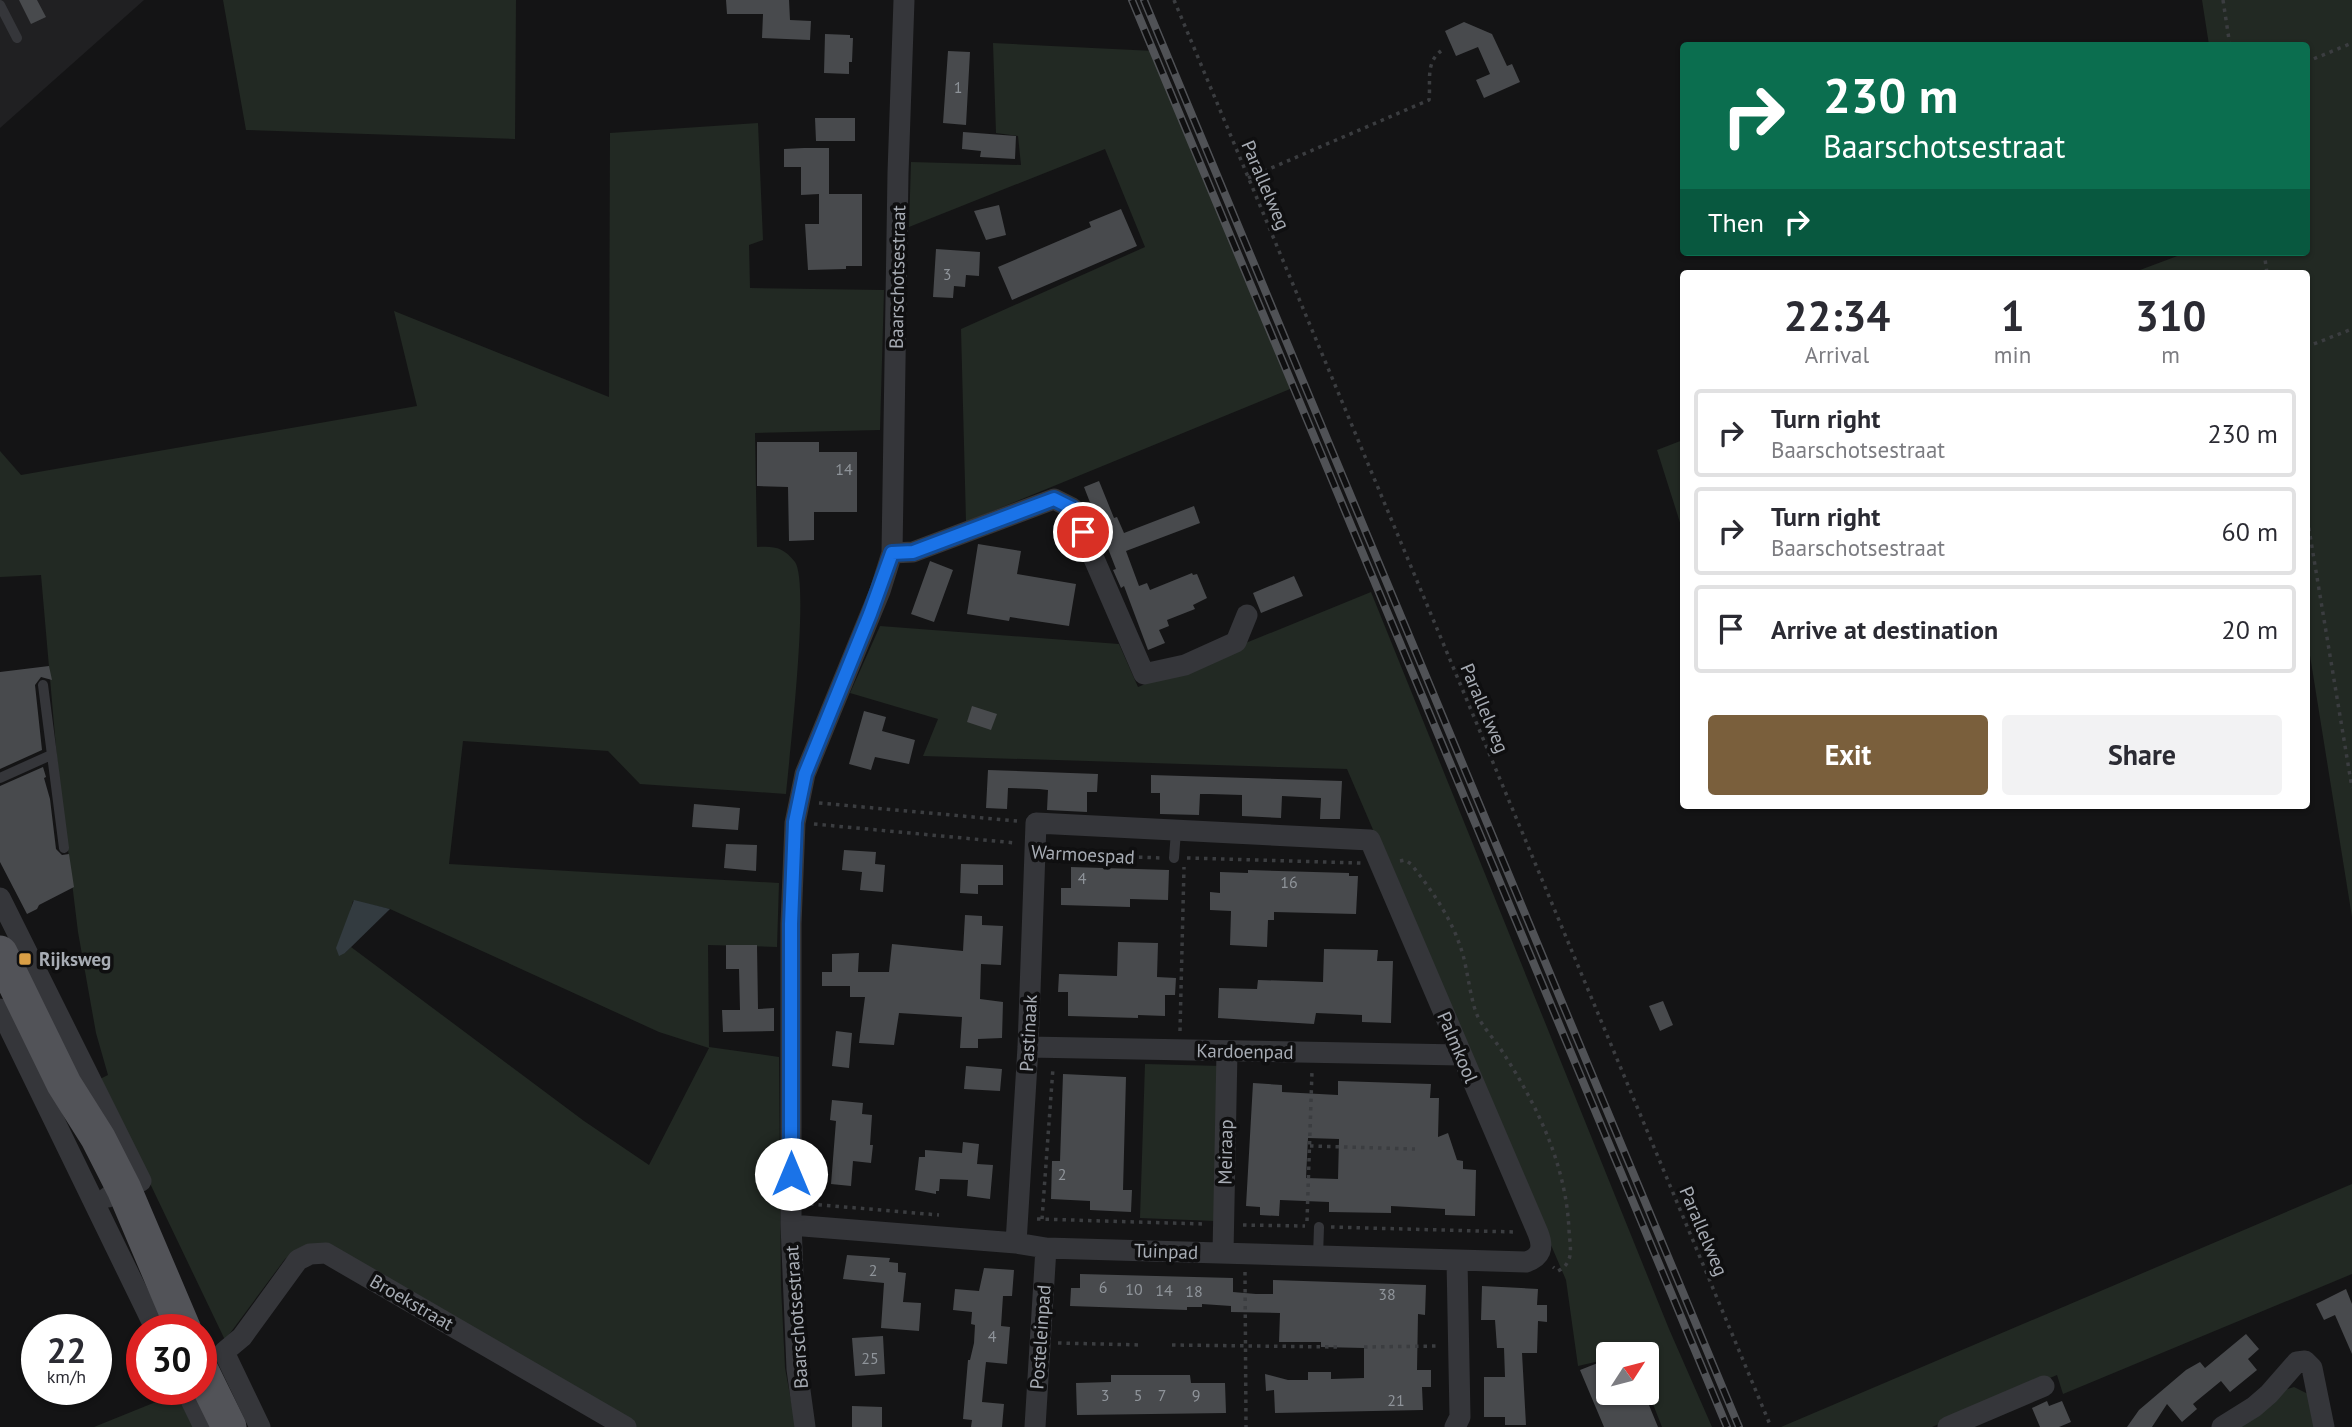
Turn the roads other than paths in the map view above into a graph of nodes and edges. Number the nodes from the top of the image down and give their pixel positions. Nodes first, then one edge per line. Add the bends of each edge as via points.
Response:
1 (904, 0) edge
2 (0, 5) edge
3 (17, 38) dead end
4 (892, 553) junction
5 (1247, 615) dead end
6 (43, 685) dead end
7 (51, 755) junction
8 (0, 778) edge
9 (1036, 823) joint
10 (1176, 831) junction
11 (1370, 840) joint
12 (64, 848) dead end
13 (1179, 858) road end
14 (0, 898) edge
15 (0, 953) edge
16 (7, 1012) edge
17 (1028, 1047) junction
18 (1227, 1051) junction
19 (1461, 1055) junction
20 (116, 1193) junction
21 (791, 1225) junction
22 (1318, 1227) road end
23 (1016, 1243) junction
24 (1046, 1248) junction
25 (1223, 1253) junction
26 (1540, 1255) joint
27 (1318, 1256) junction
28 (1457, 1260) junction
29 (149, 1314) edge
30 (173, 1314) edge
31 (217, 1358) edge
32 (217, 1367) edge
33 (217, 1378) edge
34 (2044, 1386) dead end
35 (193, 1405) edge
36 (204, 1427) edge
37 (229, 1427) edge
38 (260, 1427) edge
39 (625, 1427) edge
40 (805, 1427) edge
41 (1035, 1427) edge
42 (1455, 1427) edge
43 (1948, 1427) edge
44 (2222, 1427) edge
45 (2324, 1427) edge

1 - 4 street, Baarschotsestraat
2 - 3 lane
4 - 5 street via 913,552 1054,499 1072,508 1144,674 1185,665 1236,642
4 - 21 street, Baarschotsestraat via 805,774 795,822
6 - 7 lane
7 - 8 lane
7 - 12 lane
9 - 10 street, Warmoespad
9 - 17 street, Pastinaak
10 - 11 street, Warmoespad
10 - 13 lane
11 - 19 street, Palmkool
14 - 20 street via 141,1181
15 - 16 main road
16 - 20 main road via 64,1084 84,1147
16 - 29 street
17 - 18 street, Kardoenpad
17 - 23 street, Pastinaak
18 - 19 street, Kardoenpad
18 - 25 street, Meiraap
19 - 26 street, Palmkool via 1538,1233
20 - 30 main road
21 - 23 street, Tuinpad
21 - 40 street, Baarschotsestraat via 797,1369
22 - 27 lane
23 - 24 street, Tuinpad
24 - 25 street, Tuinpad
24 - 41 street, Posteleinpad
25 - 27 street, Tuinpad
26 - 28 street, Tuinpad via 1525,1262
27 - 28 street, Tuinpad
28 - 42 street via 1460,1417
31 - 39 street, Broekstraat via 242,1338 298,1260 326,1252
32 - 38 street
33 - 37 main road
34 - 43 street
35 - 36 street
44 - 45 street via 2254,1407 2297,1362 2305,1361 2312,1368

